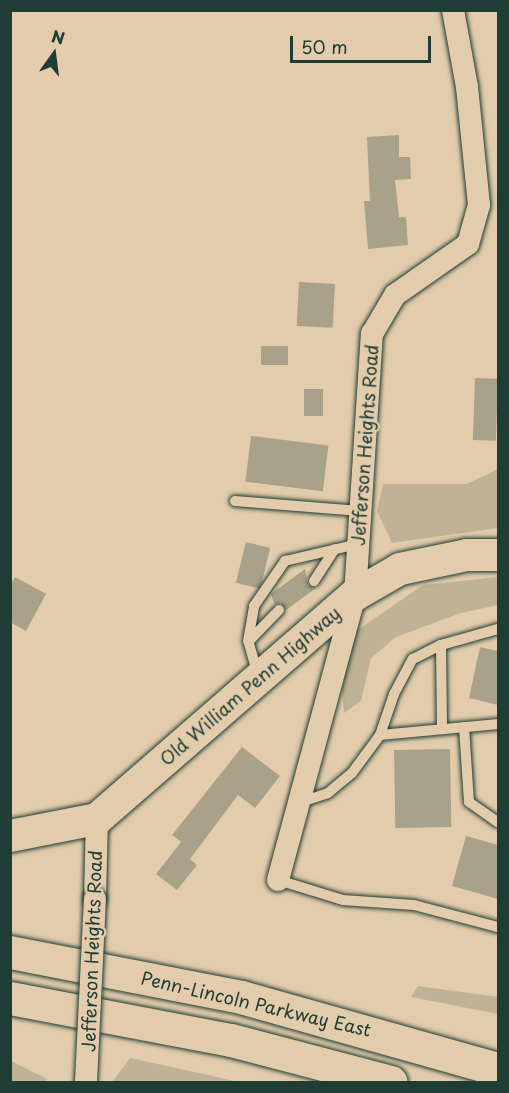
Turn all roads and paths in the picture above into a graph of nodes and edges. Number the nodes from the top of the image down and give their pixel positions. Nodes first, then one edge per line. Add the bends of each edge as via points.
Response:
1 (453, 10) edge
2 (234, 501) dead end
3 (360, 511) junction
4 (358, 544) junction
5 (335, 549) junction
6 (498, 555) edge
7 (314, 581) dead end
8 (355, 595) junction
9 (279, 610) dead end
10 (498, 629) edge
11 (248, 641) junction
12 (441, 645) junction
13 (259, 678) junction
14 (498, 724) edge
15 (464, 727) junction
16 (442, 728) junction
17 (380, 735) junction
18 (301, 802) junction
19 (97, 819) junction
20 (498, 822) edge
21 (10, 836) edge
22 (278, 880) joint
23 (498, 927) edge
24 (10, 952) edge
25 (10, 998) edge
26 (498, 1069) edge
27 (86, 1083) edge
28 (391, 1083) edge

1 - 3 street, Jefferson Heights Road via 467,87 479,205 468,244 395,295 372,334
2 - 3 lane
3 - 4 street, Jefferson Heights Road
4 - 5 lane
4 - 8 street, Jefferson Heights Road
5 - 7 lane
5 - 11 lane via 285,561 254,606
6 - 8 main road, Old William Penn Highway via 467,555 400,569
8 - 13 main road, Old William Penn Highway
8 - 18 street, Jefferson Heights Road
9 - 11 lane
10 - 12 lane
11 - 13 lane
12 - 16 lane
12 - 17 lane via 413,659 394,694
13 - 19 main road, Old William Penn Highway
14 - 15 lane
15 - 16 lane
15 - 20 lane via 469,802
16 - 17 lane
17 - 18 lane via 352,774 328,793
18 - 22 street, Jefferson Heights Road
19 - 21 main road, Old William Penn Highway
19 - 27 street, Jefferson Heights Road, bridge
22 - 23 lane via 343,900 414,905
24 - 26 highway, Penn-Lincoln Parkway East via 241,997
25 - 28 highway via 231,1040

